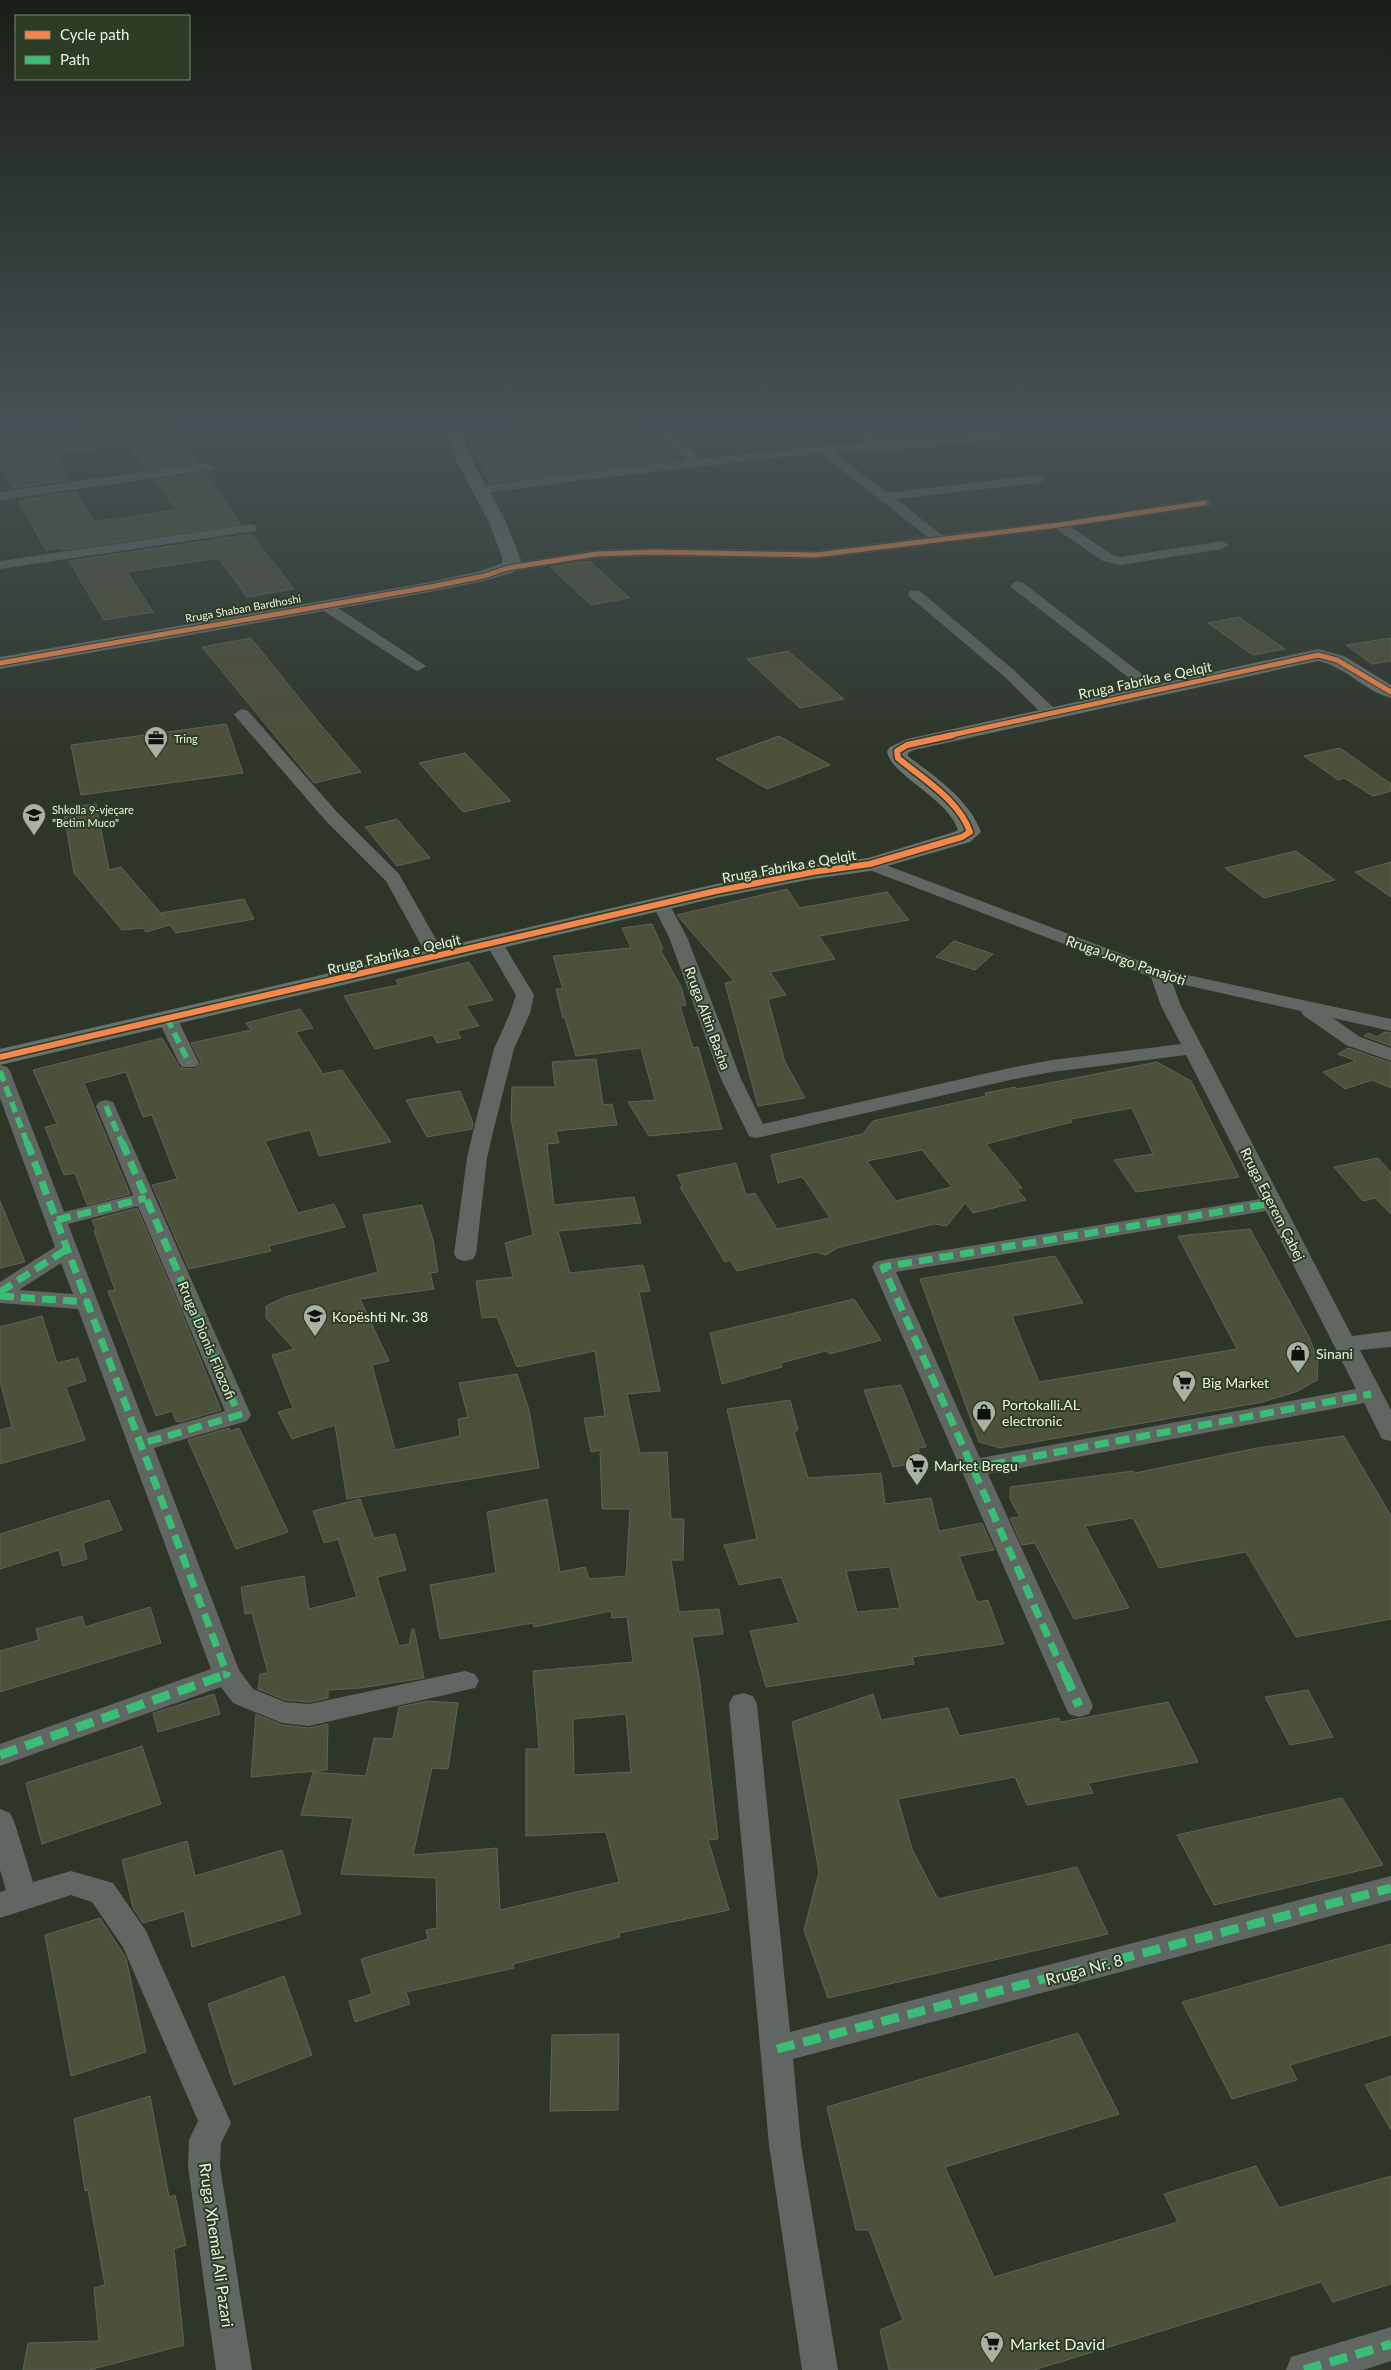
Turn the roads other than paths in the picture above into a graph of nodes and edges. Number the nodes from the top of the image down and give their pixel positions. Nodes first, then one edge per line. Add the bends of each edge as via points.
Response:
1 (205, 535) edge
2 (502, 535) edge
3 (933, 535) edge
4 (989, 535) edge
5 (1074, 535) edge
6 (942, 541) junction
7 (1222, 544) dead end
8 (0, 565) edge
9 (508, 568) junction
10 (1017, 585) dead end
11 (915, 594) dead end
12 (324, 605) junction
13 (0, 663) edge
14 (418, 666) dead end
15 (1155, 691) junction
16 (1391, 692) edge
17 (242, 714) dead end
18 (1051, 714) junction
19 (870, 864) junction
20 (661, 904) junction
21 (494, 944) junction
22 (437, 957) junction
23 (1159, 974) junction
24 (1302, 1006) junction
25 (167, 1018) junction
26 (1391, 1025) edge
27 (1193, 1048) junction
28 (1391, 1055) edge
29 (0, 1056) edge
30 (189, 1063) dead end
31 (0, 1071) edge
32 (106, 1106) dead end
33 (146, 1198) junction
34 (1273, 1203) junction
35 (56, 1220) junction
36 (67, 1249) junction
37 (465, 1254) dead end
38 (0, 1292) edge
39 (0, 1296) edge
40 (87, 1302) junction
41 (1391, 1339) edge
42 (1345, 1344) junction
43 (1371, 1394) junction
44 (1391, 1433) edge
45 (140, 1444) junction
46 (971, 1468) junction
47 (227, 1674) junction
48 (466, 1680) dead end
49 (743, 1704) dead end
50 (1079, 1706) dead end
51 (0, 1755) edge
52 (0, 1821) edge
53 (1391, 1888) edge
54 (11, 1901) edge
55 (777, 2049) junction
56 (1391, 2344) edge
57 (234, 2370) edge
58 (820, 2370) edge
59 (1304, 2370) edge

1 - 8 street
2 - 9 street via 512,560
3 - 6 street
4 - 6 street, Rruga Shaban Bardhoshi
5 - 7 street via 1108,558 1120,561
6 - 9 street, Rruga Shaban Bardhoshi via 816,556 653,552 596,554
9 - 12 street, Rruga Shaban Bardhoshi via 484,576
10 - 15 street
11 - 18 street via 1012,675
12 - 13 street, Rruga Shaban Bardhoshi
12 - 14 street
15 - 16 street, Rruga Fabrika e Qelqit via 1318,656 1333,659
15 - 18 street, Rruga Fabrika e Qelqit
17 - 22 street via 331,816 393,878
18 - 19 street, Rruga Fabrika e Qelqit via 897,751 898,758 956,808 969,824 970,832
19 - 20 street, Rruga Fabrika e Qelqit via 778,879
19 - 23 street, Rruga Jorgo Panajoti
20 - 21 street, Rruga Fabrika e Qelqit
20 - 27 street, Rruga Altin Basha via 678,936 731,1079 756,1132 1035,1069
21 - 22 street, Rruga Fabrika e Qelqit
21 - 37 street via 524,995 520,1013 504,1049 477,1158
22 - 25 street, Rruga Fabrika e Qelqit
23 - 24 street, Rruga Jorgo Panajoti
23 - 27 street, Rruga Eqerem Çabej
24 - 26 street, Rruga Jorgo Panajoti
24 - 28 street via 1353,1041
25 - 29 street, Rruga Fabrika e Qelqit
25 - 30 street
27 - 34 street, Rruga Eqerem Çabej
31 - 35 street
32 - 33 street, Rruga Dionis Filozofi
33 - 35 street
33 - 45 street, Rruga Dionis Filozofi via 239,1415
34 - 42 street, Rruga Eqerem Çabej
34 - 46 street via 883,1267
35 - 36 street
36 - 38 street
36 - 40 street
39 - 40 street
40 - 45 street
41 - 42 street
42 - 43 street, Rruga Eqerem Çabej
43 - 44 street, Rruga Eqerem Çabej
43 - 46 street
45 - 47 street
46 - 50 street
47 - 48 street via 242,1696 282,1712 309,1715
47 - 51 street
49 - 55 street
52 - 54 street
53 - 55 street, Rruga Nr. 8
54 - 57 street, Rruga Xhemal Ali Pazari via 71,1883 102,1892 136,1940 214,2123 205,2140 204,2166
55 - 58 street via 785,2146
56 - 59 street

